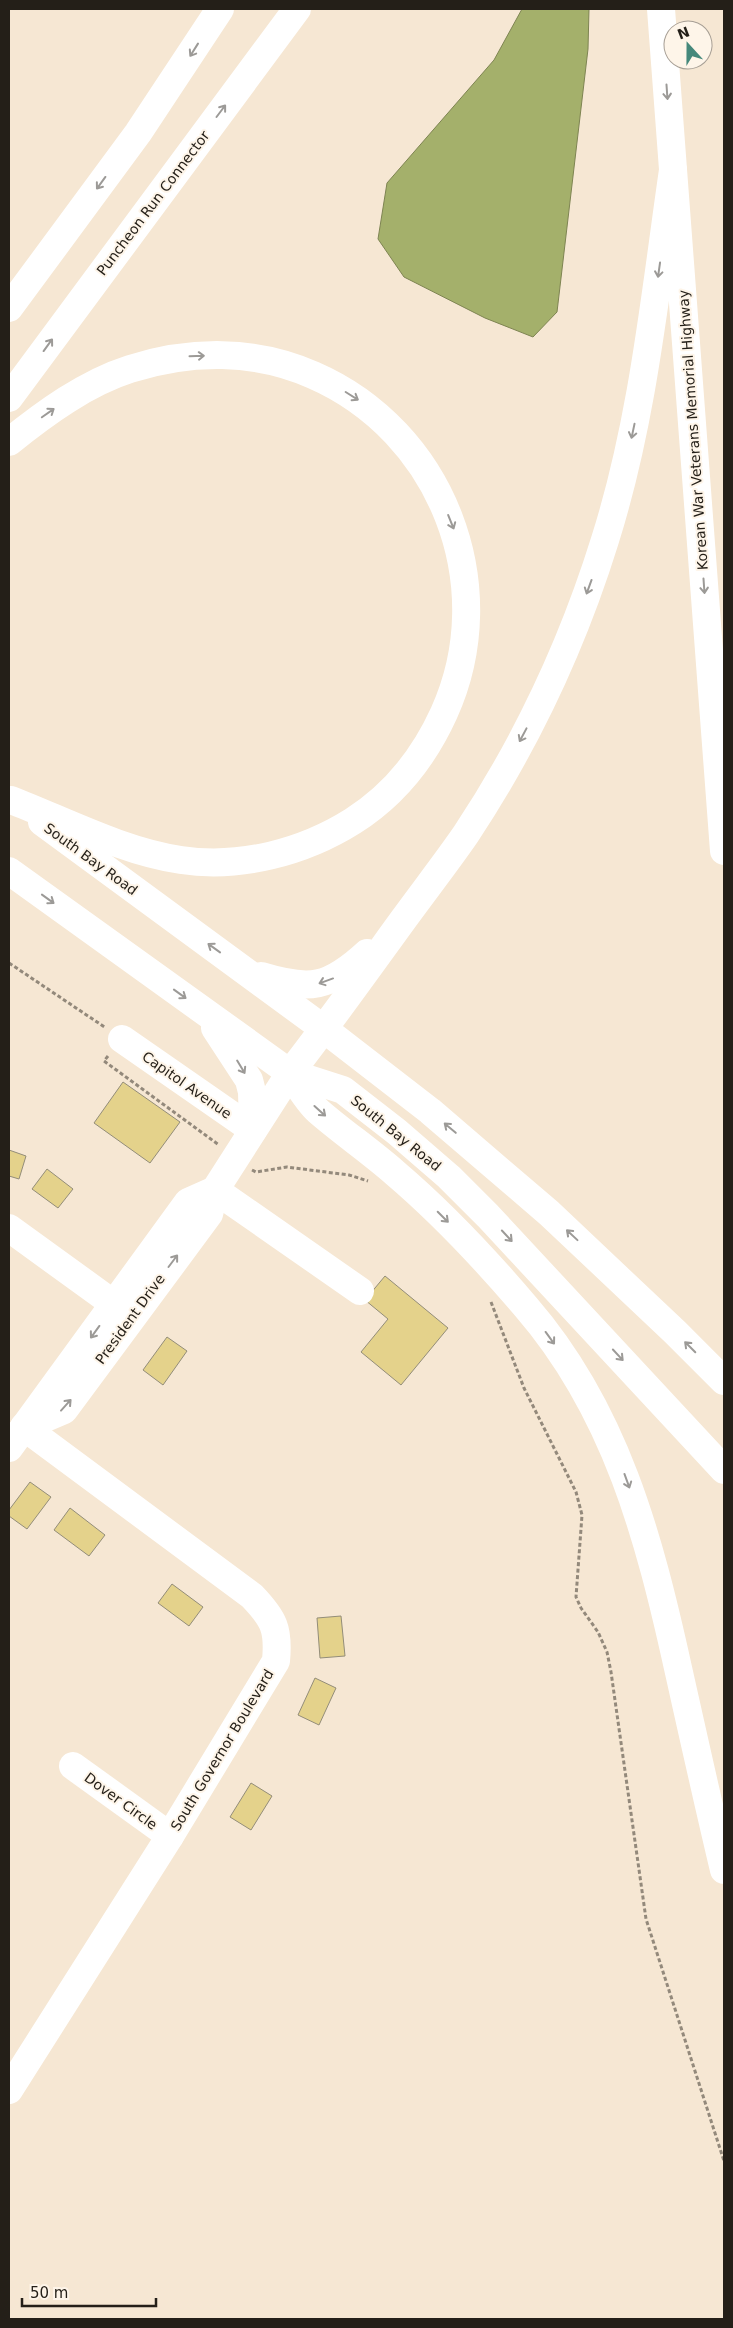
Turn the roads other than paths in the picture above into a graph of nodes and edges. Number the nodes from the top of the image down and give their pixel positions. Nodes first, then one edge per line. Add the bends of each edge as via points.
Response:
1 (220, 9) edge
2 (297, 9) edge
3 (661, 9) edge
4 (673, 170) junction
5 (9, 308) edge
6 (9, 398) edge
7 (9, 442) edge
8 (10, 799) edge
9 (724, 851) edge
10 (9, 870) edge
11 (404, 918) junction
12 (244, 971) junction
13 (205, 1012) junction
14 (324, 1029) junction
15 (122, 1039) road end
16 (290, 1073) junction
17 (253, 1130) junction
18 (215, 1190) junction
19 (9, 1228) edge
20 (360, 1291) dead end
21 (123, 1311) junction
22 (724, 1381) edge
23 (16, 1438) edge
24 (724, 1470) edge
25 (73, 1766) dead end
26 (170, 1836) junction
27 (724, 1870) edge
28 (18, 2054) edge
29 (9, 2090) edge

1 -> 5 main road via 138,133
6 -> 2 main road, Puncheon Run Connector
3 -> 4 main road, Korean War Veterans Memorial Highway
4 -> 9 main road, Korean War Veterans Memorial Highway
4 -> 11 main road via 645,372 618,493 590,586 553,673 505,770 466,834
7 -> 8 main road via 63,402 98,382 155,362 185,356 249,357 311,374 363,404 387,424 424,467 454,529 463,571 467,618 458,679 436,732 418,758 397,786 369,810 336,831 306,844 275,855 246,859 181,860 119,844
12 -> 8 main road, South Bay Road
10 -> 13 main road, South Bay Road
11 -> 12 main road via 347,971 323,983 296,985
11 - 14 main road
12 - 14 main road, South Bay Road
13 - 16 main road, South Bay Road
13 -> 17 main road via 249,1080
14 - 16 main road
22 -> 14 main road, South Bay Road via 515,1183 430,1111
15 - 17 main road, Capitol Avenue
16 - 17 main road
16 -> 24 main road, South Bay Road via 343,1090 449,1177
16 -> 27 main road via 316,1109 441,1215 528,1309 554,1342 603,1427 639,1514 659,1584
17 - 18 main road
18 - 20 main road
18 - 21 main road, President Drive via 188,1202
19 - 21 main road
21 - 23 main road, President Drive
23 - 26 main road, South Governor Boulevard via 252,1596 274,1625 278,1641 276,1661
25 - 26 main road, Dover Circle
26 - 28 main road, South Governor Boulevard
28 - 29 main road, South Governor Boulevard

